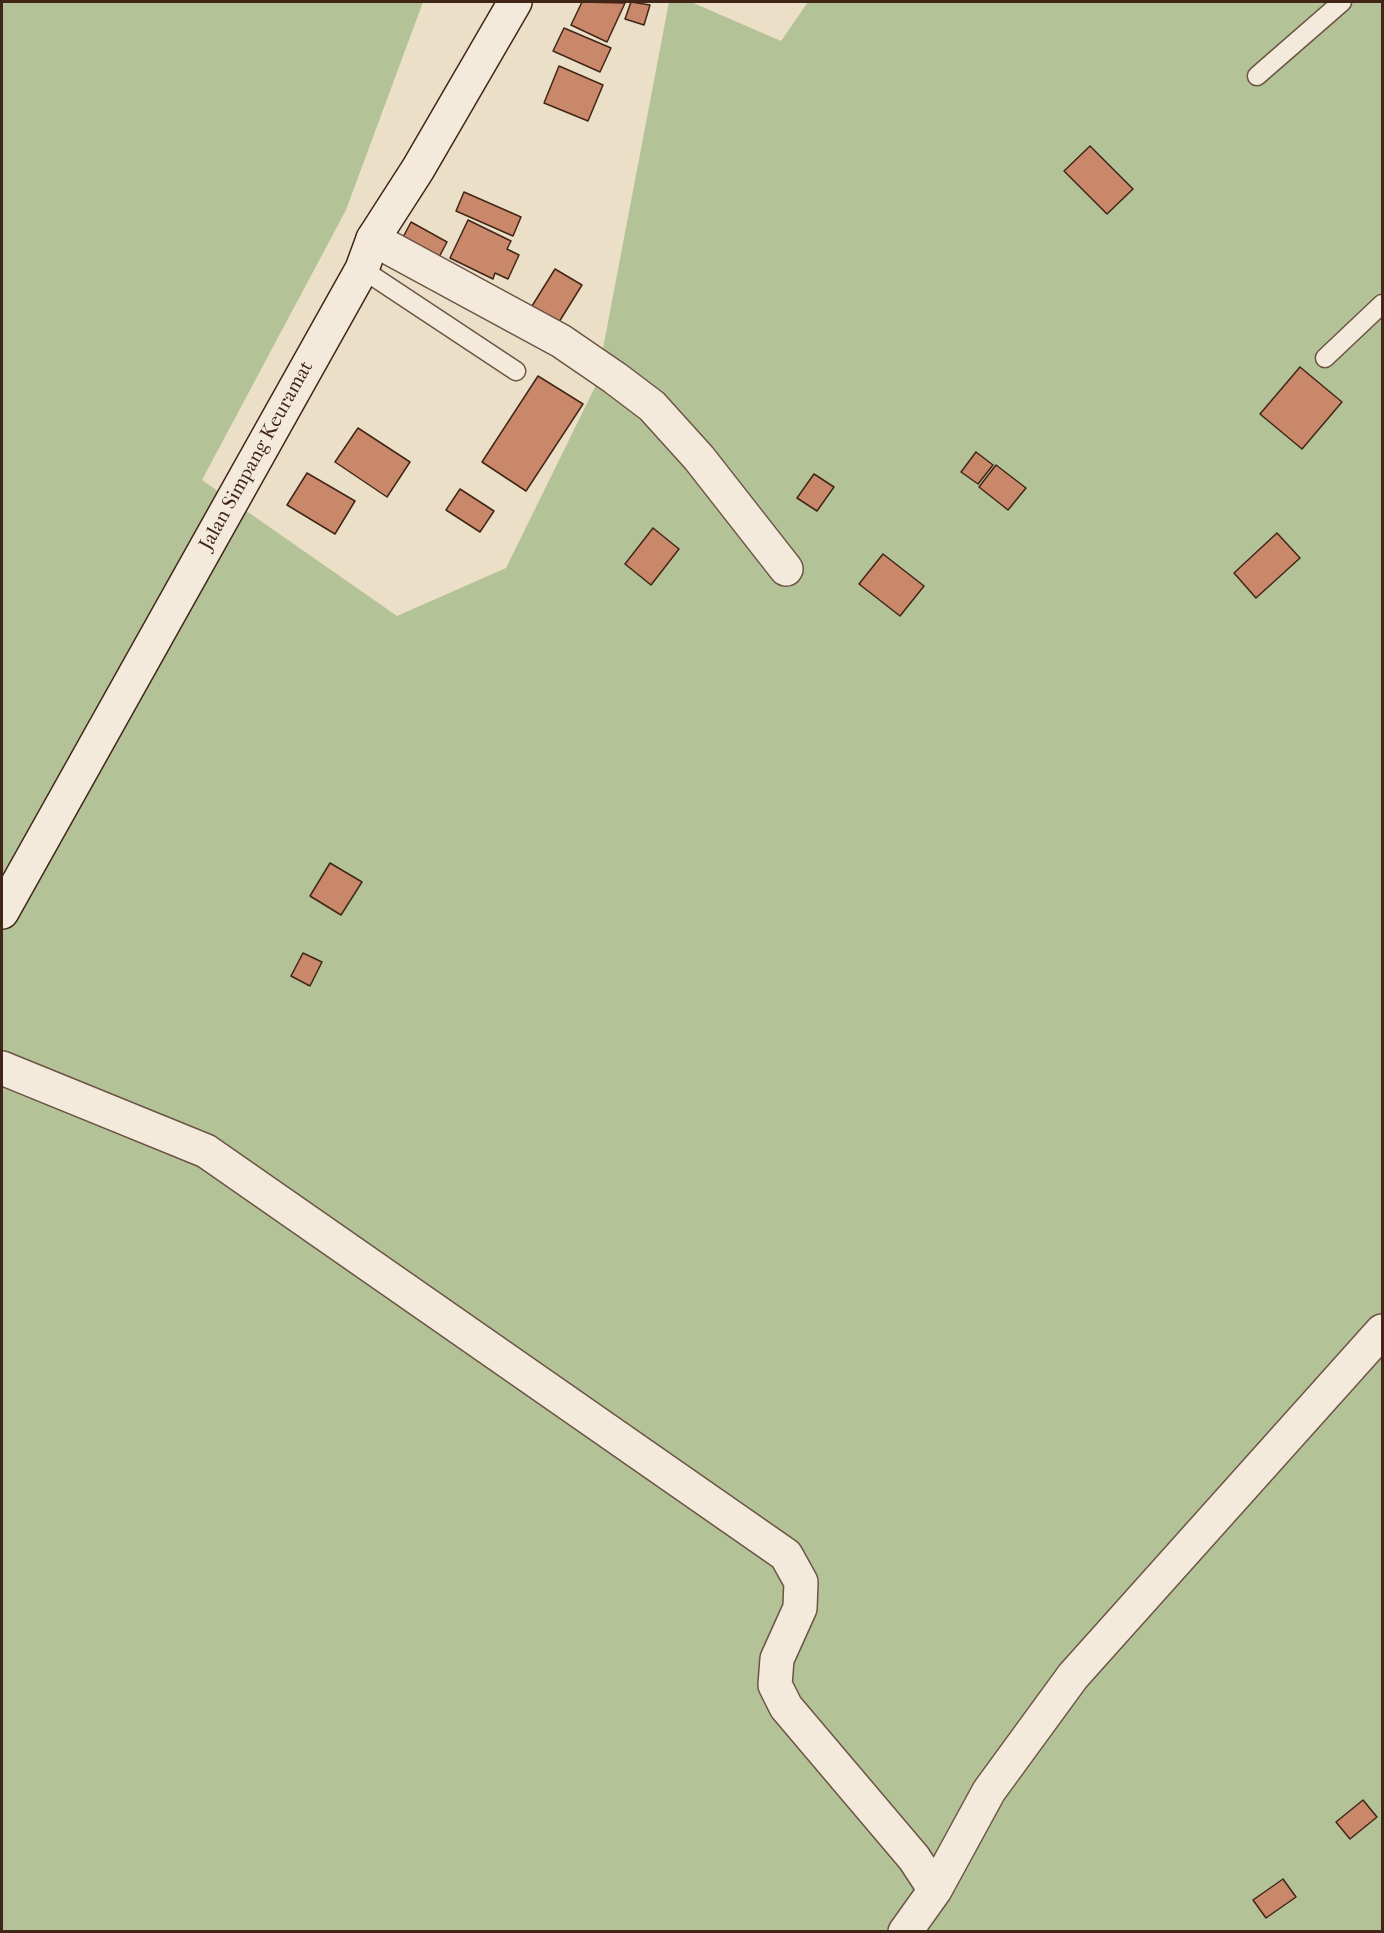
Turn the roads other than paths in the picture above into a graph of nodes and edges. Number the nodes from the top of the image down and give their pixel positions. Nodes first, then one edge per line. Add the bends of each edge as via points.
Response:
1 (515, 2) edge
2 (1342, 2) edge
3 (1257, 76) dead end
4 (373, 239) junction
5 (362, 269) junction
6 (1383, 304) edge
7 (1325, 358) dead end
8 (516, 371) dead end
9 (786, 569) dead end
10 (2, 912) edge
11 (2, 1068) edge
12 (1383, 1331) edge
13 (934, 1890) junction
14 (905, 1932) edge

1 - 4 street, Jalan Simpang Keuramat
2 - 3 lane
4 - 5 street, Jalan Simpang Keuramat
4 - 9 street via 561,341 652,406 699,458
5 - 8 lane
5 - 10 street, Jalan Simpang Keuramat
6 - 7 lane
11 - 13 street via 206,1151 786,1555 801,1582 800,1608 777,1659 775,1685 786,1707 914,1858
12 - 13 street via 1073,1676 989,1791
13 - 14 street

